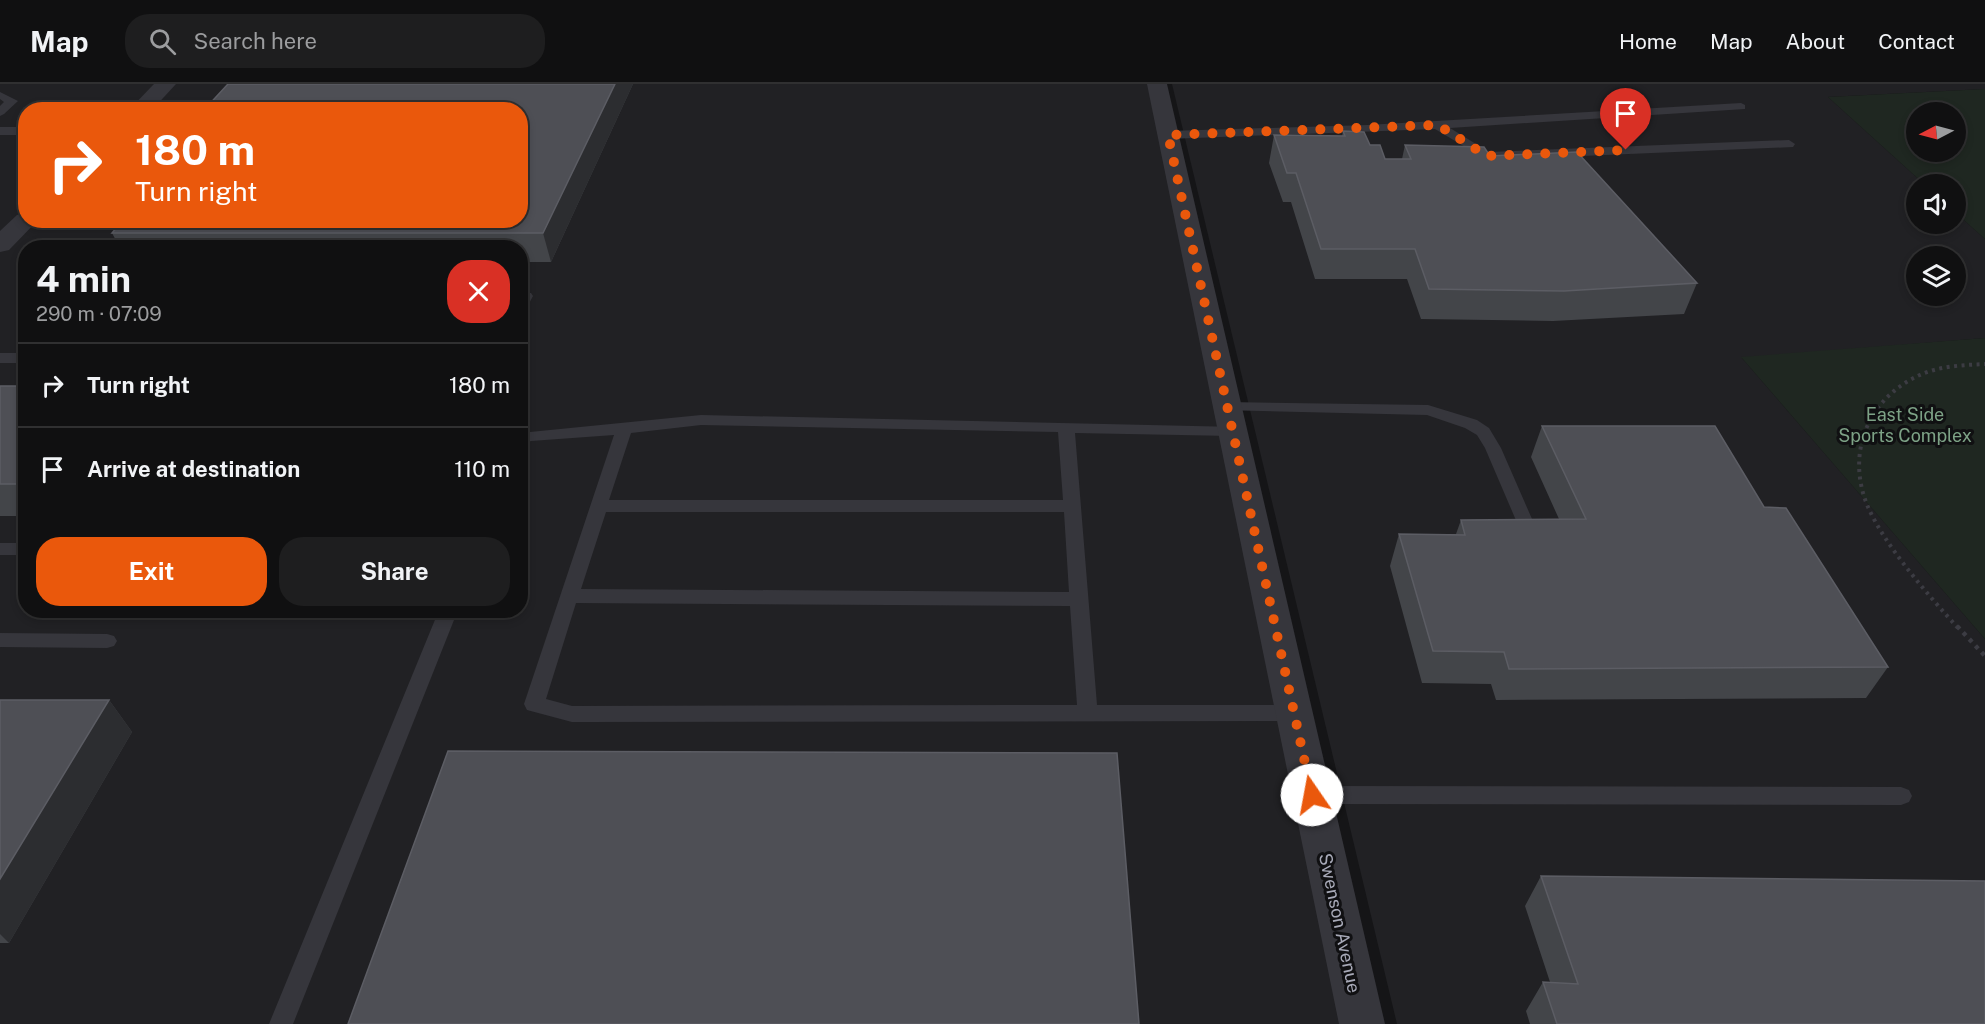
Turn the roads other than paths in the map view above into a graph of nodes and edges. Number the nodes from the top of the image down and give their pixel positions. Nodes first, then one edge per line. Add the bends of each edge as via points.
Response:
1 (166, 84) edge
2 (1157, 84) edge
3 (0, 95) edge
4 (147, 102) edge
5 (1741, 107) dead end
6 (0, 112) edge
7 (1438, 125) junction
8 (0, 131) edge
9 (18, 131) edge
10 (1168, 135) junction
11 (1789, 144) dead end
12 (18, 228) edge
13 (0, 245) edge
14 (0, 358) edge
15 (18, 358) edge
16 (1229, 419) junction
17 (1066, 427) junction
18 (624, 429) junction
19 (528, 436) edge
20 (598, 506) junction
21 (1072, 506) junction
22 (1530, 535) edge
23 (0, 549) edge
24 (18, 549) edge
25 (569, 596) junction
26 (1078, 598) junction
27 (446, 618) edge
28 (0, 640) edge
29 (107, 641) dead end
30 (1088, 713) junction
31 (1294, 713) junction
32 (1312, 795) junction
33 (1901, 796) dead end
34 (281, 1024) edge
35 (1362, 1024) edge

1 - 4 street
2 - 10 street, Swenson Avenue
3 - 6 lane via 12,101
5 - 7 lane
7 - 10 lane
7 - 11 lane via 1487,156
8 - 9 lane
10 - 16 street, Swenson Avenue
12 - 13 street
14 - 15 lane
16 - 17 lane
16 - 22 lane via 1428,410 1472,424 1483,432 1493,448
16 - 31 street, Swenson Avenue
17 - 18 lane via 701,420
17 - 21 lane
18 - 19 lane
18 - 20 lane
20 - 21 lane
20 - 25 lane
21 - 26 lane
23 - 24 lane
25 - 26 lane
25 - 30 lane via 534,704 572,714
26 - 30 lane
27 - 34 lane
28 - 29 lane
30 - 31 lane
31 - 32 street, Swenson Avenue
32 - 33 lane
32 - 35 street, Swenson Avenue

